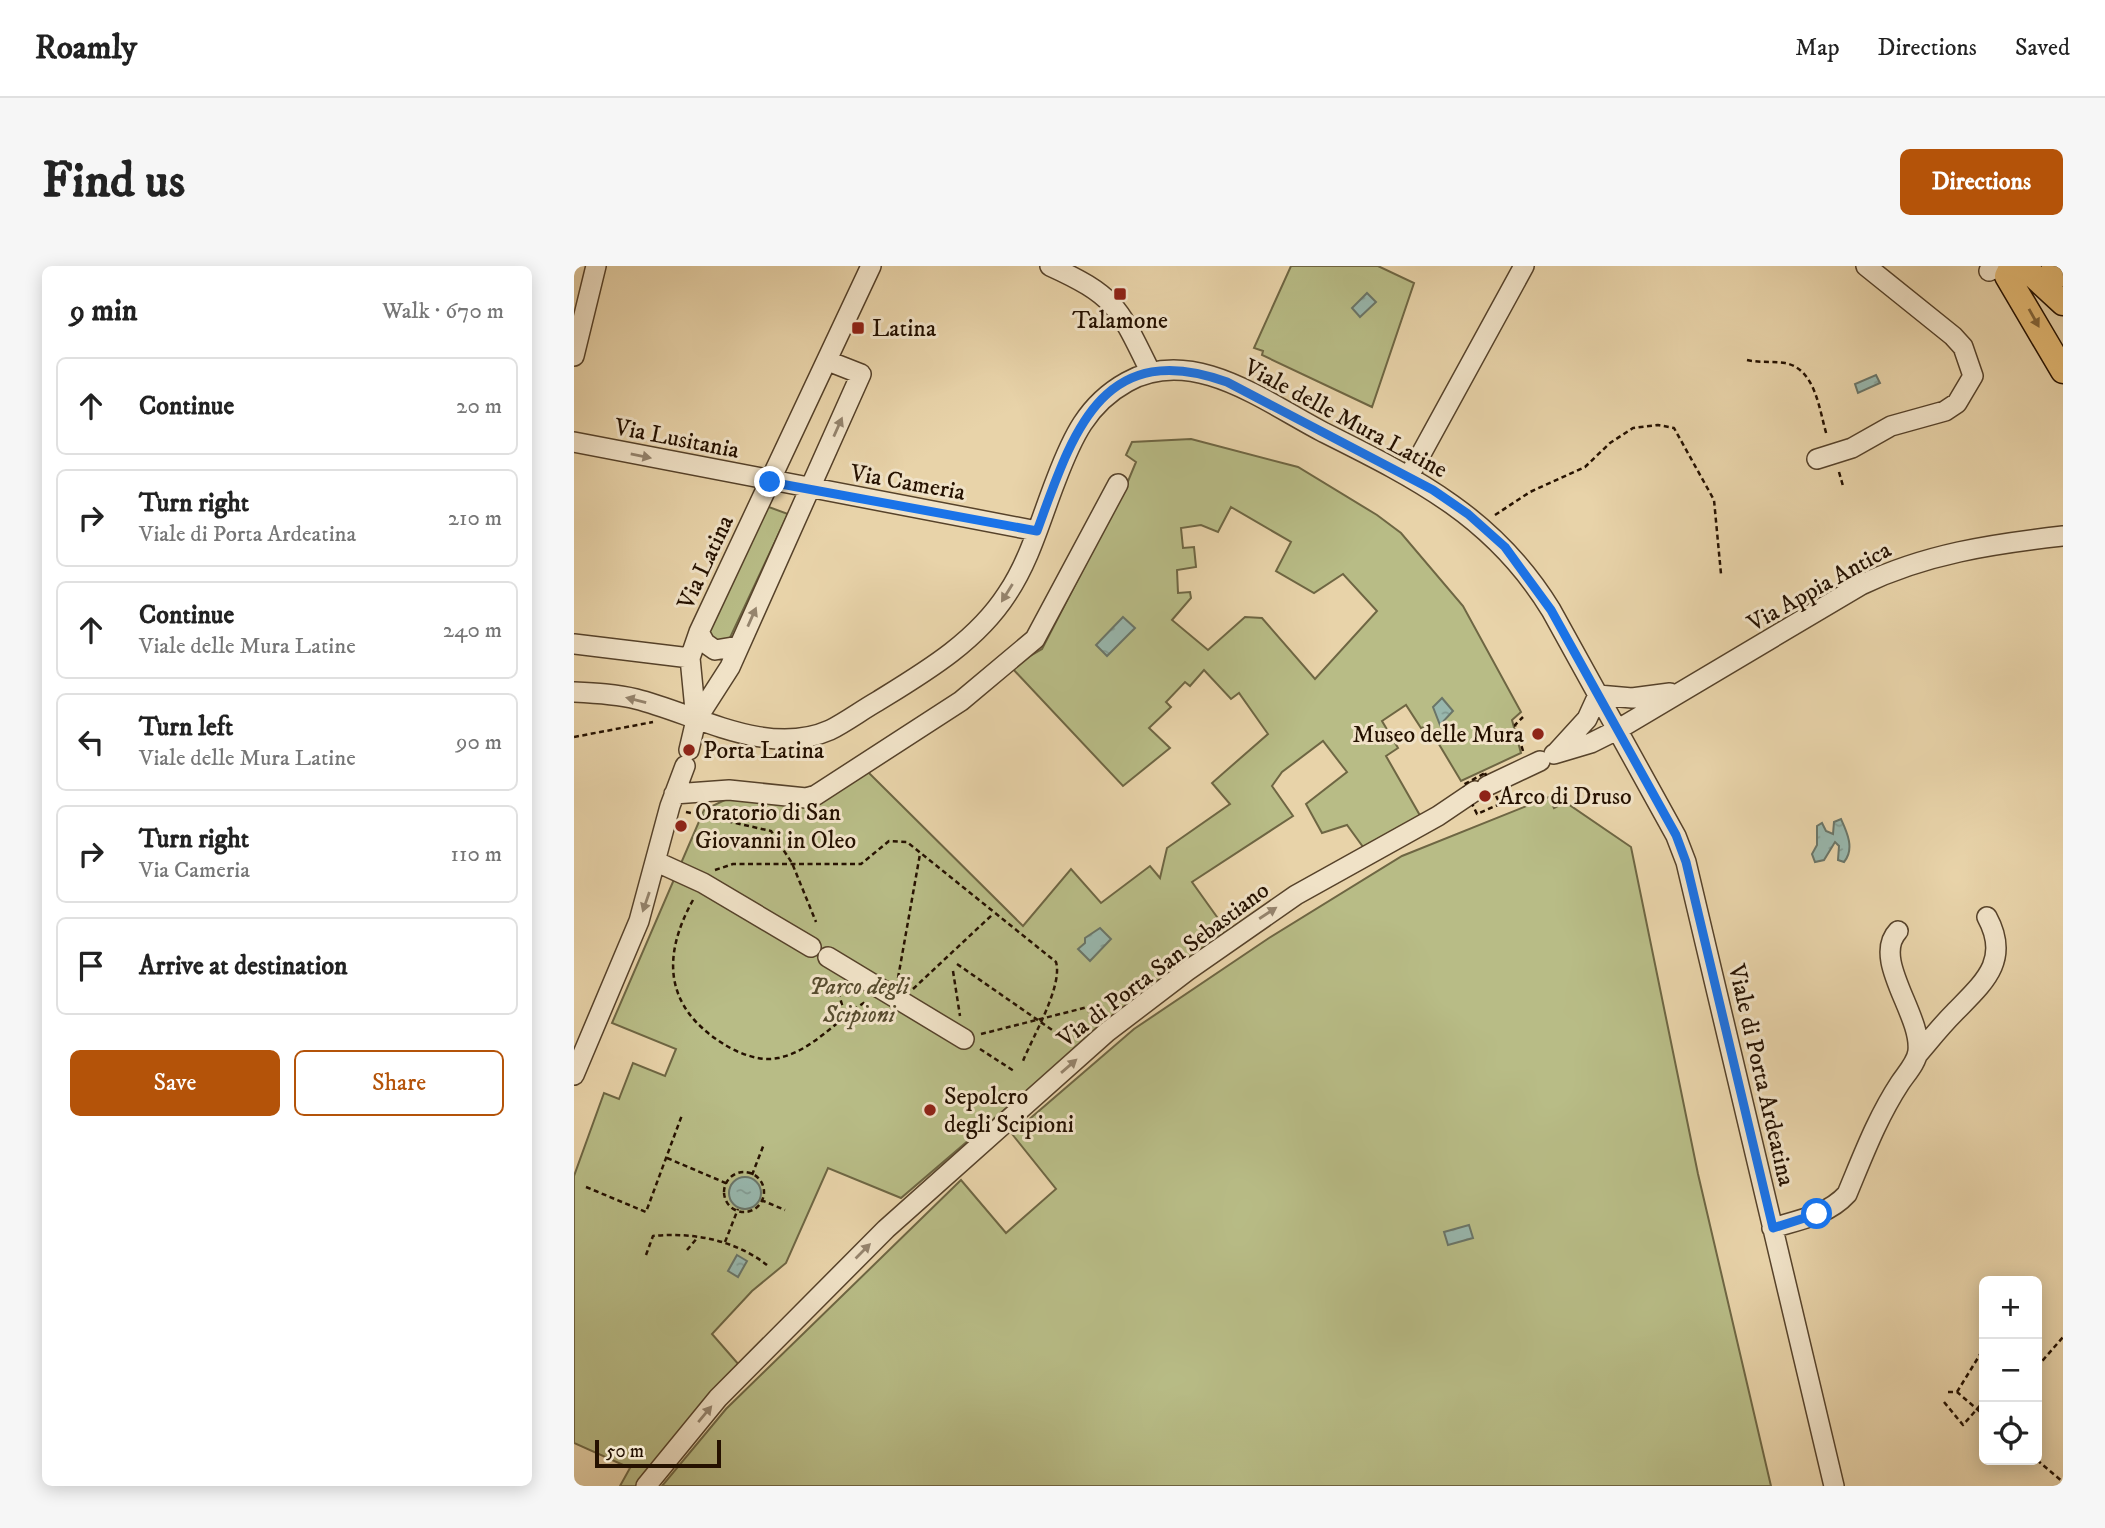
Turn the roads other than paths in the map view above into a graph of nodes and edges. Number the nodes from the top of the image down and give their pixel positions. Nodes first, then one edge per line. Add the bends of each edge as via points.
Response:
1 (596, 266) edge
2 (871, 266) edge
3 (1050, 266) edge
4 (1524, 266) edge
5 (1866, 266) edge
6 (2000, 268) edge
7 (2045, 271) edge
8 (2063, 303) edge
9 (574, 356) edge
10 (828, 361) junction
11 (1150, 371) junction
12 (2063, 371) edge
13 (574, 442) edge
14 (1825, 457) road end
15 (1409, 476) junction
16 (770, 482) junction
17 (1118, 484) dead end
18 (811, 490) junction
19 (1037, 531) junction
20 (2063, 536) edge
21 (699, 632) junction
22 (574, 644) edge
23 (740, 646) junction
24 (690, 658) junction
25 (1681, 691) junction
26 (574, 692) edge
27 (1598, 695) junction
28 (696, 720) junction
29 (1617, 730) junction
30 (1540, 761) junction
31 (672, 800) junction
32 (657, 862) junction
33 (1987, 916) dead end
34 (1898, 931) dead end
35 (811, 947) dead end
36 (828, 957) road end
37 (964, 1039) road end
38 (580, 1042) edge
39 (1919, 1054) junction
40 (574, 1075) edge
41 (1773, 1228) junction
42 (646, 1486) edge
43 (1834, 1486) edge

1 - 9 street
2 - 10 street, Via Latina
3 - 11 street via 1109,299
4 - 15 street
5 - 14 street via 1953,336 1963,347 1973,376 1957,403 1945,411 1891,426
6 -> 12 main road
7 - 8 main road
10 - 16 street, Via Latina
18 -> 10 street via 861,374
11 - 15 street, Viale delle Mura Latine via 1184,369 1227,382
11 - 19 street, Viale delle Mura Latine via 1104,396 1086,415
13 -> 16 street, Via Lusitania
15 - 27 street, Viale delle Mura Latine via 1480,524 1517,562 1541,593
16 - 18 street, Via Cameria
16 - 21 street, Via Latina
17 - 31 street via 1035,639 961,701 816,795 806,798 729,790
18 - 19 street, Via Cameria
23 -> 18 street
19 -> 28 street, Viale delle Mura Latine via 1012,585 981,626 939,662 831,730 774,737
20 - 25 street, Via Appia Antica via 1968,550 1898,568
21 - 23 street, Via Latina via 715,650
21 - 24 street, Via Latina
22 - 24 street
23 - 28 street
24 - 28 street, Via Latina
25 - 27 street via 1632,698
25 - 29 street, Via Appia Antica
28 -> 26 street, Viale delle Mura Latine via 637,699
27 - 29 street, Viale delle Mura Latine
27 - 30 street, Via di Porta San Sebastiano via 1587,719
28 - 31 street
29 - 30 street, Via di Porta San Sebastiano
29 - 41 street, Viale di Porta Ardeatina via 1676,835 1686,862
42 -> 30 street, Via di Porta San Sebastiano via 718,1398 886,1229 1107,1032 1331,873 1438,817 1481,788
31 - 32 street
32 - 35 street via 703,883
32 -> 38 street via 639,921
33 - 39 street via 1995,931 1994,966 1982,986
34 - 39 street via 1892,938 1889,961 1918,1028
36 - 37 street
38 - 40 street
39 - 41 street via 1884,1107 1847,1194 1837,1205
41 - 43 street, Viale di Porta Ardeatina

